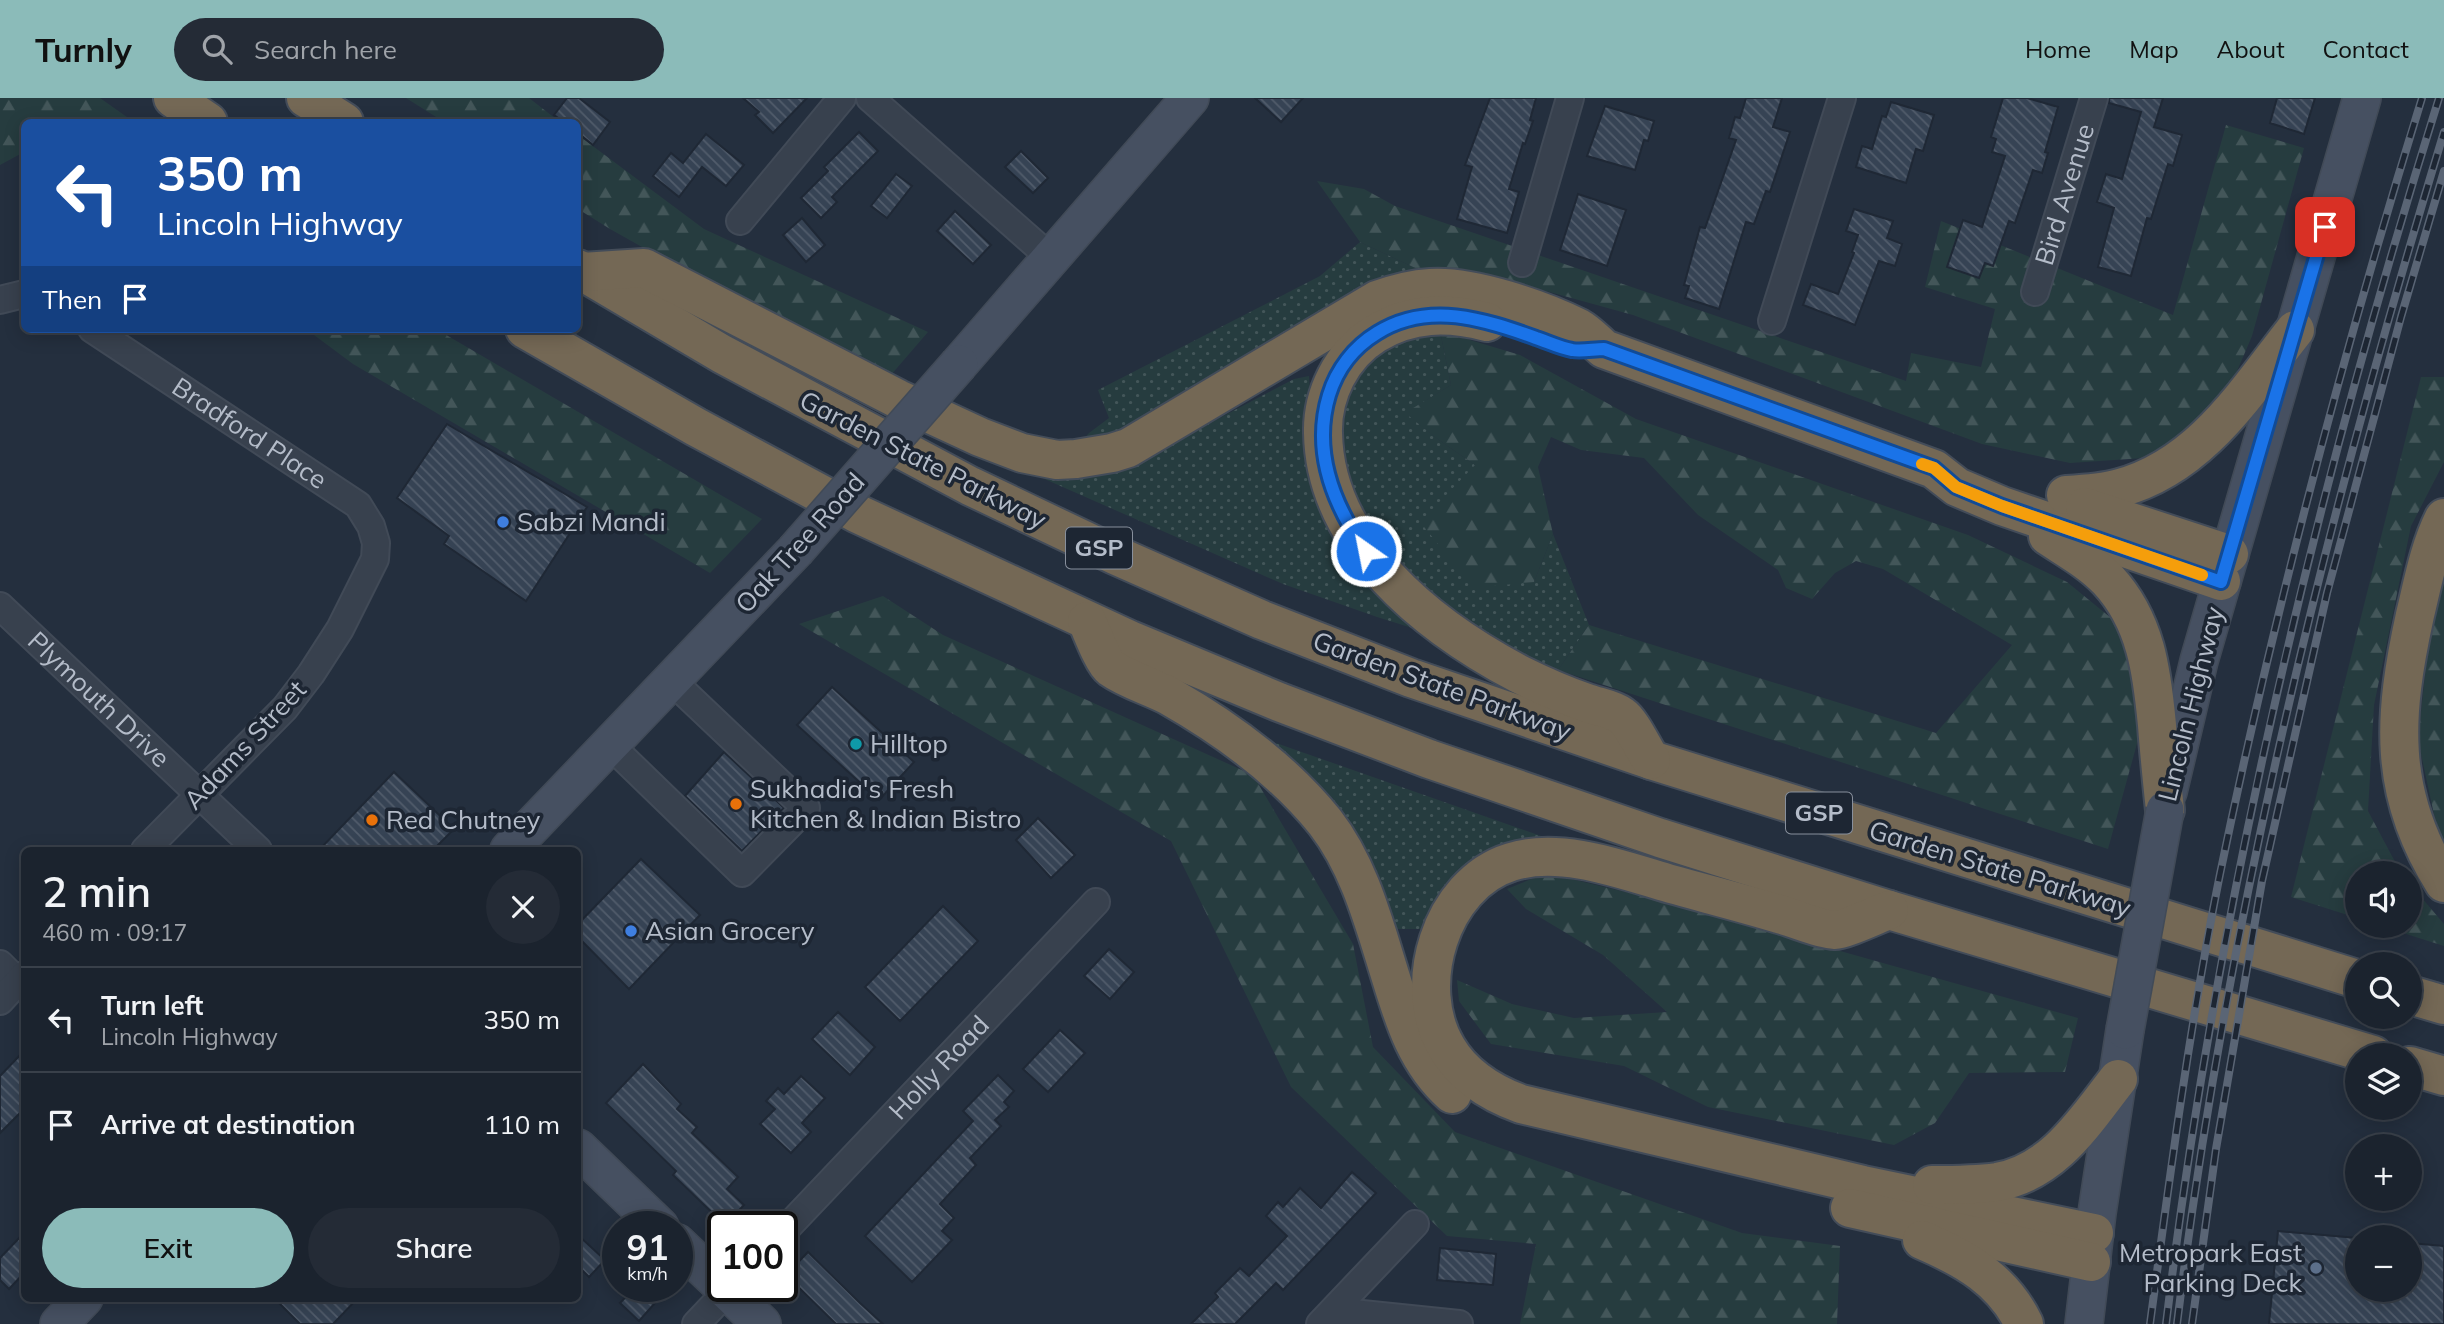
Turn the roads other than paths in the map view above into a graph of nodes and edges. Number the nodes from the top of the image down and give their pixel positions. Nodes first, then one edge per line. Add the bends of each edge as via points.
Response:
1 (173, 98) edge
2 (306, 98) edge
3 (842, 98) edge
4 (870, 98) edge
5 (1191, 98) edge
6 (1570, 98) edge
7 (1842, 98) edge
8 (2094, 98) edge
9 (2362, 98) edge
10 (204, 119) edge
11 (339, 119) edge
12 (740, 221) dead end
13 (1052, 259) junction
14 (1522, 263) dead end
15 (581, 271) edge
16 (581, 272) edge
17 (2035, 292) dead end
18 (21, 295) edge
19 (0, 300) edge
20 (1772, 321) dead end
21 (2295, 330) junction
22 (98, 333) edge
23 (532, 333) edge
24 (1604, 349) junction
25 (1934, 468) junction
26 (2053, 496) junction
27 (2002, 506) junction
28 (2444, 518) edge
29 (375, 559) joint
30 (2225, 568) junction
31 (0, 606) edge
32 (1087, 621) junction
33 (671, 680) junction
34 (610, 745) junction
35 (1651, 760) junction
36 (199, 795) junction
37 (2165, 810) junction
38 (148, 847) edge
39 (255, 847) edge
40 (512, 847) edge
41 (2444, 883) edge
42 (1096, 902) dead end
43 (1889, 910) junction
44 (2345, 975) edge
45 (2422, 999) edge
46 (2444, 1006) edge
47 (2345, 1047) edge
48 (2422, 1070) edge
49 (2444, 1076) edge
50 (2118, 1079) junction
51 (581, 1151) edge
52 (1863, 1185) junction
53 (643, 1211) edge
54 (798, 1216) edge
55 (1896, 1220) junction
56 (1415, 1224) dead end
57 (2093, 1248) junction
58 (693, 1257) edge
59 (707, 1270) edge
60 (80, 1302) edge
61 (717, 1302) edge
62 (741, 1302) edge
63 (1326, 1317) edge
64 (59, 1324) edge
65 (696, 1324) edge
66 (762, 1324) edge
67 (1459, 1324) edge
68 (2024, 1324) edge
69 (2084, 1324) edge

1 - 10 highway
2 - 11 highway
3 - 12 street
4 - 13 street
5 - 13 street, Oak Tree Road
6 - 14 street
7 - 20 street
8 - 17 street, Bird Avenue
9 - 21 street, Lincoln Highway
13 - 33 street, Oak Tree Road, bridge via 795,551
15 - 24 highway via 644,268 898,399 1012,449 1056,460 1128,448 1362,308 1414,289 1449,289 1500,298 1581,329
16 - 35 highway, Garden State Parkway / GSP via 805,400 1127,561 1399,673
18 - 19 street
21 - 26 highway via 2228,416 2187,456 2118,489
21 - 30 street, Lincoln Highway
22 - 29 street, Bradford Place via 358,505 371,526
23 - 32 highway via 812,491
24 - 25 highway
24 - 35 highway via 1574,351 1457,315 1425,315 1395,323 1370,337 1333,383 1323,428 1325,457 1347,522 1405,595 1517,673 1623,716
25 - 26 highway via 1968,466
25 - 27 highway via 1956,487
26 - 30 highway
27 - 30 highway
27 - 37 highway via 2087,561 2133,614 2151,669
28 - 41 highway via 2425,572 2407,655 2398,747 2414,824
29 - 36 street, Adams Street via 311,674 285,708
30 - 37 street, Lincoln Highway via 2186,710
31 - 36 street, Plymouth Drive
32 - 43 highway via 1429,760
32 - 55 highway via 1109,667 1180,703 1238,740 1295,788 1325,822 1363,892 1411,1039 1438,1081 1460,1101 1488,1117 1542,1135
33 - 34 street, Oak Tree Road
33 - 34 street via 806,808 742,873
34 - 40 street, Oak Tree Road
35 - 44 highway, Garden State Parkway / GSP
36 - 38 street, Adams Street
36 - 39 street, Plymouth Drive
37 - 50 street, Lincoln Highway, bridge
42 - 54 street, Holly Road
43 - 47 highway
43 - 52 highway via 1836,930 1590,863 1529,858 1496,868 1466,891 1442,932 1432,976 1433,1015 1447,1049 1471,1077 1500,1096 1542,1110
45 - 46 highway
48 - 49 highway
50 - 52 highway via 2060,1149 2025,1173 1996,1182
50 - 57 street, Lincoln Highway
51 - 53 street
52 - 57 highway
55 - 57 highway
55 - 68 highway via 1919,1238 1981,1270 2004,1292
56 - 63 street
57 - 69 street, Lincoln Highway
58 - 59 street
60 - 64 street
61 - 65 street
62 - 66 street
63 - 67 street

